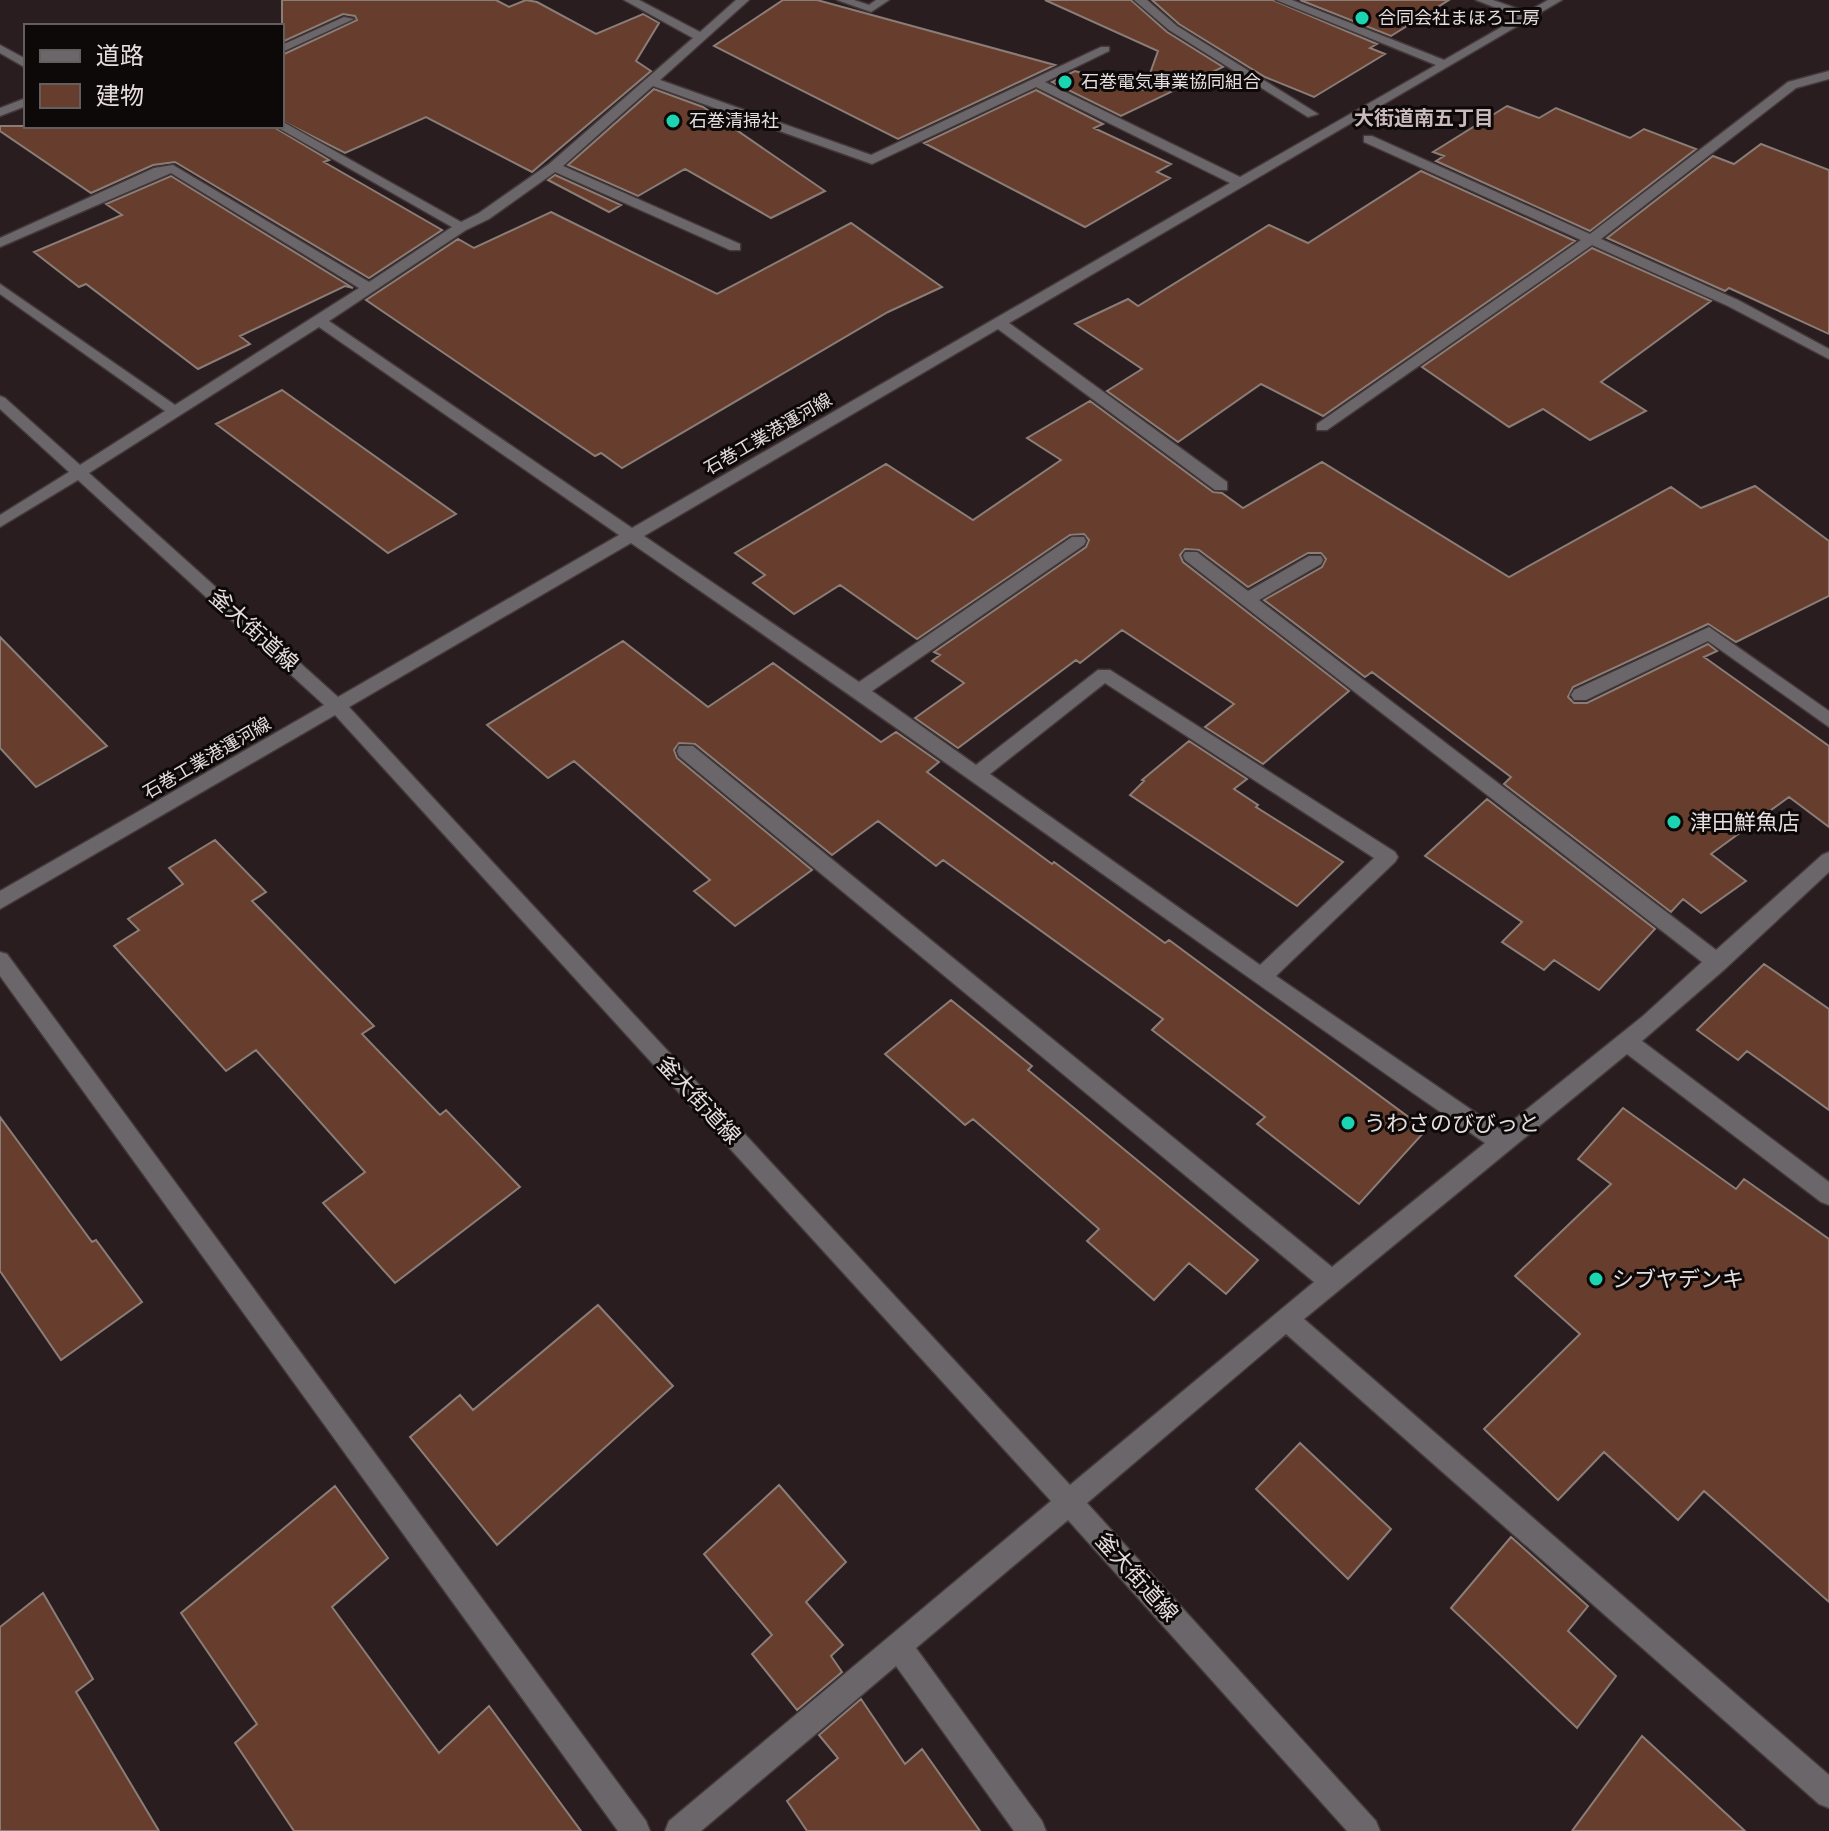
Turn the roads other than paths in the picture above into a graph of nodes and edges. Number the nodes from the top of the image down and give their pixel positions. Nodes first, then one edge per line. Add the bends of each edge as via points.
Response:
1 (630, 0) edge
2 (743, 0) edge
3 (843, 0) edge
4 (883, 0) edge
5 (1140, 0) edge
6 (1282, 0) edge
7 (1482, 0) edge
8 (1556, 0) edge
9 (1527, 16) junction
10 (348, 19) dead end
11 (699, 36) junction
12 (0, 48) edge
13 (284, 48) edge
14 (1105, 49) dead end
15 (24, 63) edge
16 (1445, 64) junction
17 (1829, 75) edge
18 (649, 80) junction
19 (1036, 82) junction
20 (24, 103) edge
21 (0, 112) edge
22 (1312, 114) dead end
23 (284, 128) edge
24 (1368, 139) dead end
25 (554, 167) junction
26 (1241, 183) junction
27 (461, 227) junction
28 (1593, 238) junction
29 (0, 243) edge
30 (735, 247) dead end
31 (367, 287) junction
32 (0, 288) edge
33 (319, 321) junction
34 (999, 323) junction
35 (1829, 355) edge
36 (0, 401) edge
37 (174, 411) junction
38 (1322, 427) dead end
39 (78, 471) junction
40 (1221, 486) dead end
41 (0, 522) edge
42 (632, 536) junction
43 (1078, 541) dead end
44 (1191, 556) dead end
45 (1315, 560) dead end
46 (1247, 599) junction
47 (859, 691) junction
48 (1580, 695) dead end
49 (338, 707) junction
50 (1829, 720) edge
51 (686, 751) dead end
52 (977, 774) junction
53 (1829, 860) edge
54 (0, 901) edge
55 (0, 960) edge
56 (1718, 963) junction
57 (1261, 977) junction
58 (1626, 1041) junction
59 (1501, 1142) junction
60 (1829, 1195) edge
61 (1333, 1283) junction
62 (1286, 1319) junction
63 (1070, 1503) junction
64 (898, 1646) junction
65 (1829, 1794) edge
66 (636, 1831) edge
67 (679, 1831) edge
68 (1032, 1831) edge
69 (1366, 1831) edge

1 - 11 street
2 - 11 street
3 - 4 street via 871,9
5 - 22 street via 1173,28
6 - 16 street
7 - 9 street
8 - 9 street, 石巻工業港運河線
9 - 16 street, 石巻工業港運河線
10 - 13 street
11 - 18 street
12 - 15 street
14 - 19 street
16 - 26 street, 石巻工業港運河線
17 - 28 street via 1792,85
18 - 19 street via 872,160
18 - 25 street
19 - 26 street
20 - 21 street
23 - 27 street
24 - 28 street
25 - 27 street
25 - 30 street
26 - 34 street, 石巻工業港運河線
27 - 31 street
28 - 35 street
28 - 38 street
29 - 31 street via 173,169
31 - 33 street
32 - 37 street
33 - 37 street
33 - 42 street
34 - 40 street
34 - 42 street, 石巻工業港運河線
36 - 39 street, 釜大街道線
37 - 39 street
39 - 41 street
39 - 49 street, 釜大街道線
42 - 47 street
42 - 49 street, 石巻工業港運河線
43 - 47 street
44 - 46 street
45 - 46 street
46 - 56 street
47 - 52 street
48 - 50 street via 1709,633
49 - 54 street, 石巻工業港運河線
49 - 63 street, 釜大街道線
51 - 61 street
52 - 57 street
52 - 57 street via 1104,674 1388,857
53 - 56 street
55 - 66 street
56 - 58 street
57 - 59 street
58 - 59 street
58 - 60 street
59 - 61 street
61 - 62 street
62 - 63 street
62 - 65 street
63 - 64 street
63 - 69 street, 釜大街道線
64 - 67 street
64 - 68 street

